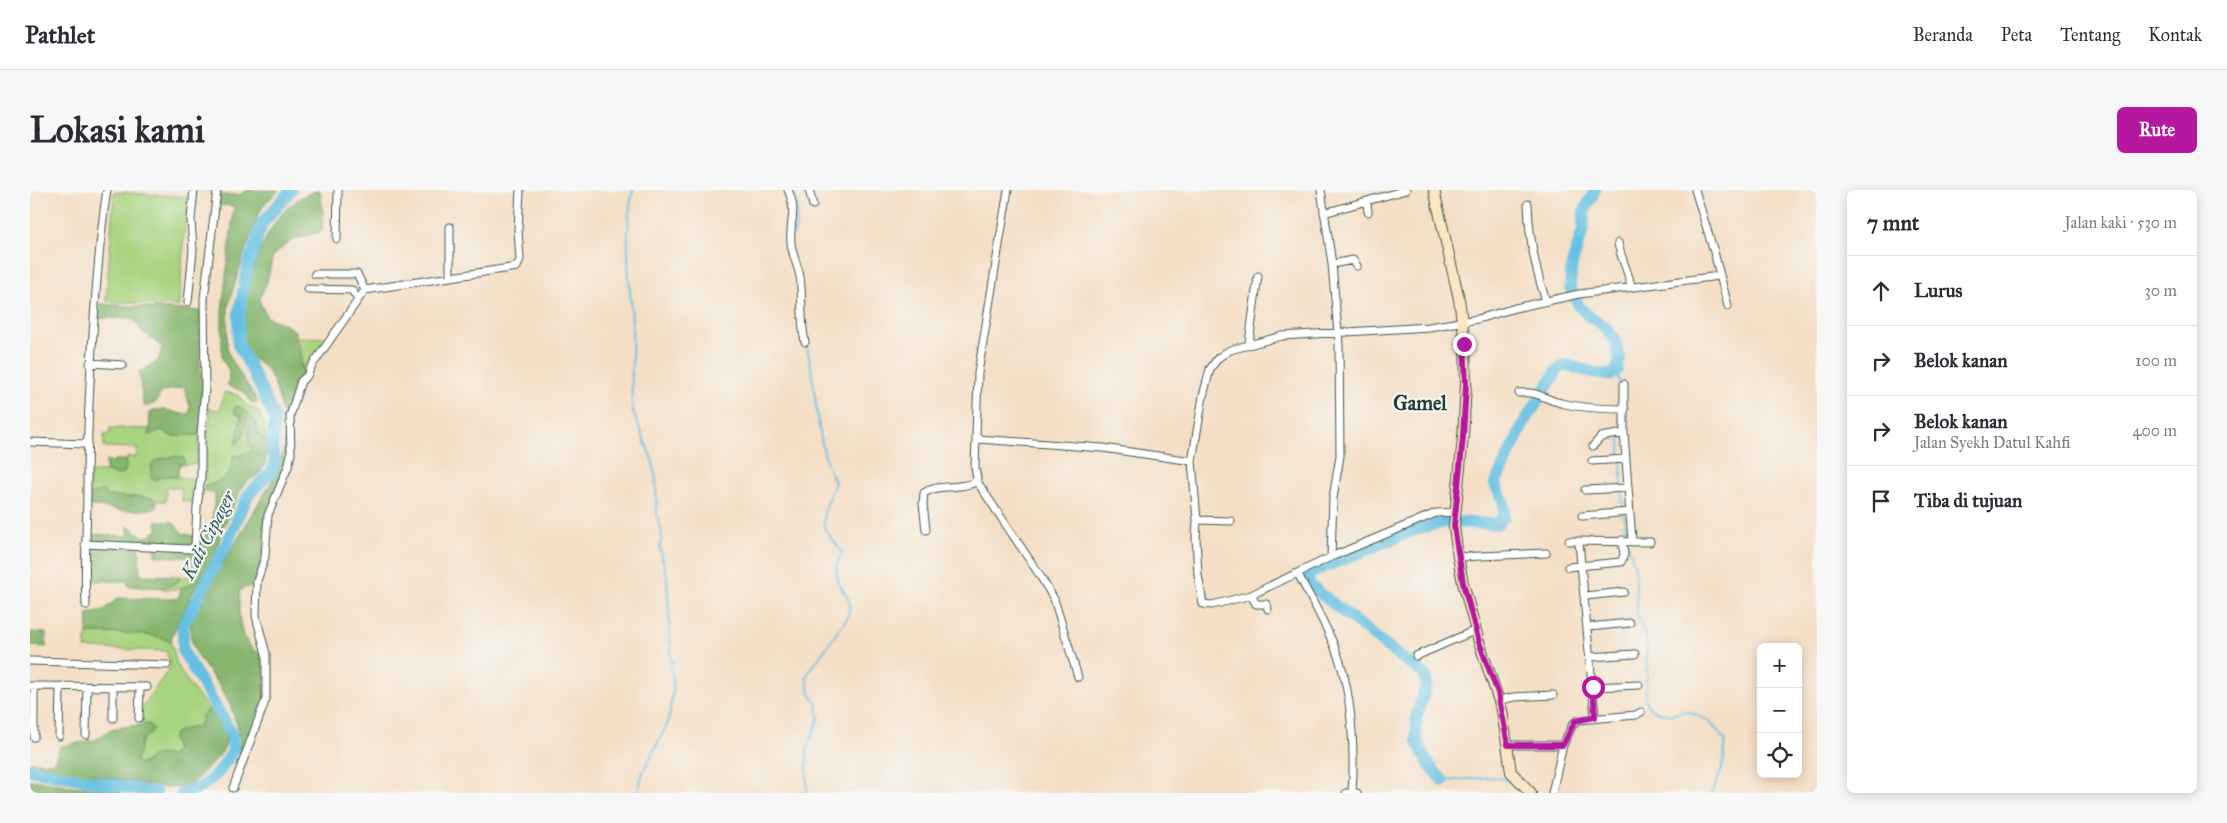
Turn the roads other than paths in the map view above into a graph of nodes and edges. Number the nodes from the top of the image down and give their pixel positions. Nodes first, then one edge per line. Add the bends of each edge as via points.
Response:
1 (107, 190) edge
2 (194, 190) edge
3 (216, 190) edge
4 (338, 190) edge
5 (520, 190) edge
6 (788, 190) edge
7 (809, 190) edge
8 (1008, 190) edge
9 (1321, 190) edge
10 (1406, 190) edge
11 (1434, 190) edge
12 (1695, 190) edge
13 (1367, 202) junction
14 (1528, 204) dead end
15 (813, 205) dead end
16 (1368, 212) dead end
17 (1324, 213) junction
18 (450, 227) dead end
19 (337, 239) dead end
20 (1618, 243) dead end
21 (1332, 264) junction
22 (1357, 266) dead end
23 (314, 274) dead end
24 (1258, 276) dead end
25 (1719, 276) junction
26 (450, 277) junction
27 (1631, 286) junction
28 (308, 289) dead end
29 (365, 290) junction
30 (358, 300) junction
31 (1546, 301) junction
32 (188, 302) dead end
33 (1728, 306) dead end
34 (1462, 322) junction
35 (1338, 332) junction
36 (806, 342) dead end
37 (1249, 343) junction
38 (90, 363) junction
39 (123, 365) dead end
40 (1624, 384) dead end
41 (1519, 393) dead end
42 (1621, 409) junction
43 (1622, 434) junction
44 (977, 439) junction
45 (30, 442) edge
46 (86, 444) junction
47 (1592, 446) dead end
48 (1621, 459) junction
49 (1192, 461) junction
50 (1592, 461) dead end
51 (976, 480) junction
52 (1625, 488) junction
53 (1585, 490) dead end
54 (1625, 512) junction
55 (1456, 513) junction
56 (1582, 516) dead end
57 (1197, 520) junction
58 (1231, 521) dead end
59 (926, 530) dead end
60 (1568, 541) dead end
61 (1627, 541) junction
62 (1579, 542) junction
63 (1650, 542) dead end
64 (85, 544) junction
65 (1546, 553) dead end
66 (1331, 557) junction
67 (1458, 557) junction
68 (1583, 566) junction
69 (1568, 567) dead end
70 (1298, 574) junction
71 (1624, 592) dead end
72 (1252, 595) junction
73 (1585, 596) junction
74 (86, 605) dead end
75 (1268, 609) dead end
76 (1630, 623) dead end
77 (1588, 627) junction
78 (1476, 630) junction
79 (1636, 654) dead end
80 (1416, 656) dead end
81 (1590, 657) junction
82 (30, 661) edge
83 (167, 664) dead end
84 (1078, 677) dead end
85 (1639, 685) dead end
86 (32, 686) edge
87 (60, 686) junction
88 (87, 687) junction
89 (113, 687) junction
90 (1593, 687) junction
91 (1553, 695) dead end
92 (1500, 700) junction
93 (1641, 712) dead end
94 (1595, 717) junction
95 (113, 718) dead end
96 (139, 718) dead end
97 (33, 732) edge
98 (86, 735) dead end
99 (59, 736) dead end
100 (1508, 745) junction
101 (1563, 745) junction
102 (233, 788) dead end
103 (1352, 792) edge
104 (1528, 792) edge
105 (1346, 793) edge
106 (1357, 793) edge
107 (1552, 793) edge

1 - 38 street
2 - 32 street
3 - 64 street via 204,300 205,388 195,546 190,549
4 - 19 street
5 - 26 street via 520,260 517,267
6 - 36 street via 794,207 791,244 800,276 802,328
7 - 15 street
8 - 44 street via 978,373
9 - 17 street
10 - 13 street
11 - 34 street
12 - 25 street
13 - 16 street
13 - 17 street
14 - 31 street via 1535,263
17 - 21 street
18 - 26 street
20 - 27 street
21 - 22 street via 1353,260
21 - 35 street
23 - 29 street via 357,274
24 - 37 street
25 - 27 street
25 - 33 street
26 - 29 street
27 - 31 street
28 - 30 street via 352,290
29 - 30 street
30 - 102 street via 311,367 290,416 291,454 268,515 265,557 255,592 256,616 266,654 266,699
31 - 34 street
34 - 35 street
34 - 55 street via 1466,384
35 - 37 street via 1282,336
35 - 66 street via 1340,456 1333,498
37 - 49 street via 1230,350 1210,369
38 - 39 street
38 - 46 street
40 - 42 street
41 - 42 street via 1535,393 1574,406
42 - 43 street
43 - 47 street via 1600,437
43 - 48 street
44 - 49 street via 1103,448
44 - 51 street
45 - 46 street
46 - 64 street
48 - 50 street
48 - 52 street
49 - 57 street
51 - 59 street via 971,485 924,493
51 - 84 street via 1054,599
52 - 53 street
52 - 54 street
54 - 56 street
54 - 61 street
55 - 66 street via 1436,513
55 - 67 street via 1454,526
57 - 58 street
57 - 72 street via 1202,604 1212,605
60 - 62 street
61 - 62 street
61 - 63 street
61 - 68 street via 1622,561
62 - 68 street
64 - 74 street
65 - 67 street
66 - 70 street
67 - 78 street
68 - 69 street
68 - 73 street
70 - 72 street
70 - 103 street via 1339,657 1348,693
71 - 73 street
72 - 75 street via 1256,604 1266,604
73 - 77 street
76 - 77 street
77 - 81 street
78 - 80 street
78 - 92 street
79 - 81 street
81 - 90 street
82 - 83 street
85 - 90 street
86 - 87 street
86 - 97 street
87 - 88 street
87 - 99 street
88 - 89 street
88 - 98 street
89 - 95 street
89 - 96 street via 144,687
90 - 94 street
91 - 92 street
92 - 100 street
93 - 94 street
94 - 101 street via 1575,721
100 - 101 street
100 - 104 street via 1512,772
101 - 107 street
103 - 105 street
103 - 106 street

